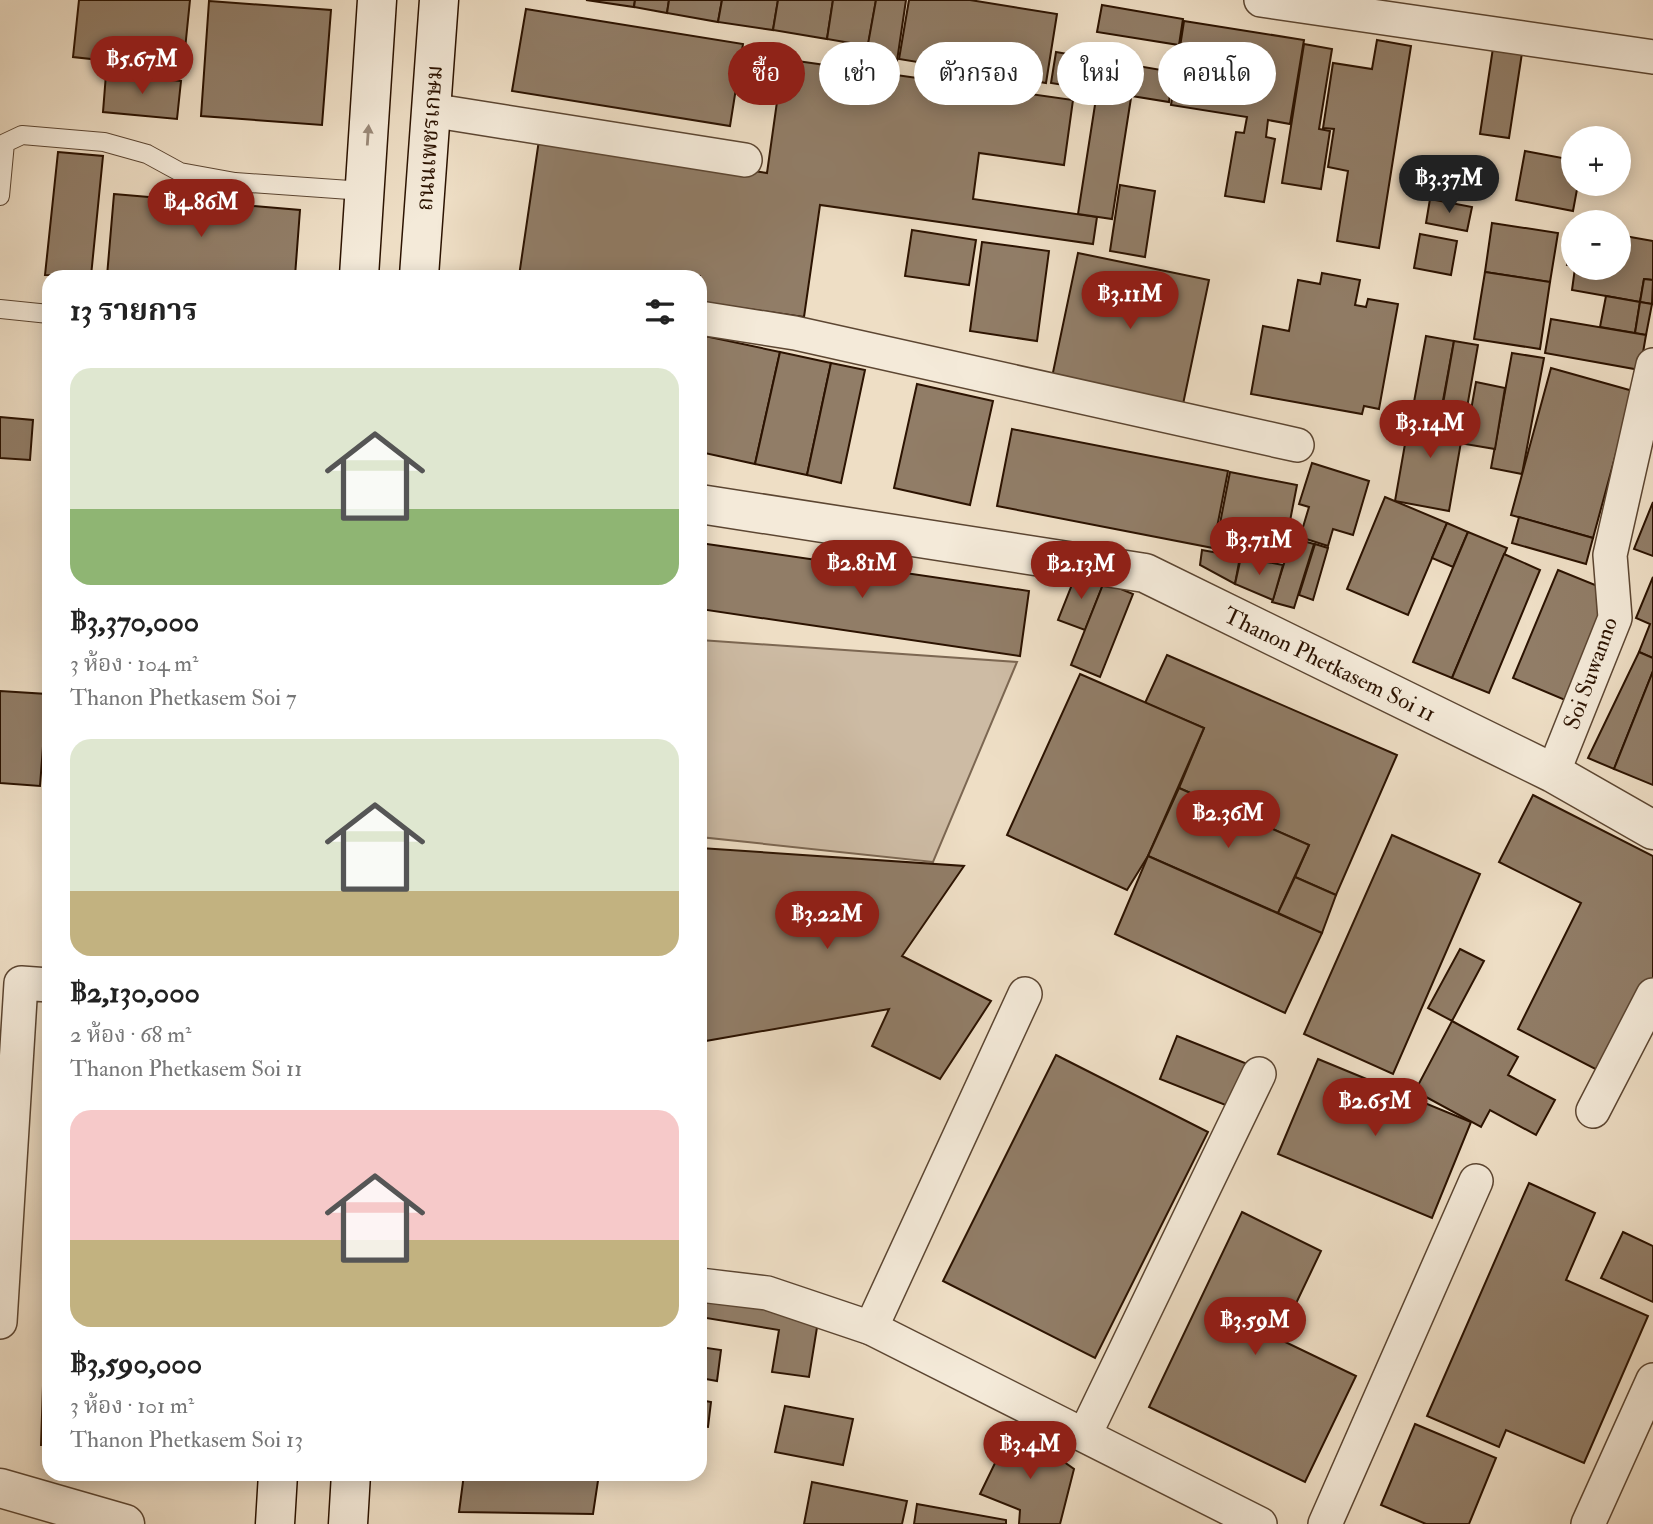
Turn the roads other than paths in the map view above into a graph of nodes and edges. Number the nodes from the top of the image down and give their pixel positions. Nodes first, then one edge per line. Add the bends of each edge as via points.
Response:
1 (377, 0) edge
2 (439, 0) edge
3 (1261, 0) edge
4 (1653, 57) edge
5 (430, 110) junction
6 (745, 160) dead end
7 (364, 191) junction
8 (0, 196) edge
9 (359, 270) edge
10 (425, 270) edge
11 (0, 309) edge
12 (42, 313) edge
13 (707, 319) edge
14 (1652, 378) edge
15 (1297, 445) dead end
16 (707, 505) edge
17 (1553, 773) junction
18 (1653, 830) edge
19 (42, 984) edge
20 (1025, 994) dead end
21 (1653, 995) edge
22 (1259, 1074) dead end
23 (1593, 1111) dead end
24 (1476, 1181) dead end
25 (707, 1286) edge
26 (0, 1322) edge
27 (871, 1328) junction
28 (1653, 1380) edge
29 (1085, 1434) junction
30 (278, 1481) edge
31 (351, 1481) edge
32 (0, 1488) edge
33 (118, 1523) edge
34 (275, 1524) edge
35 (348, 1524) edge
36 (1259, 1524) edge
37 (1325, 1524) edge
38 (1588, 1524) edge

7 -> 1 street
2 - 5 street, ถนนเพชรเกษม
3 - 4 street
5 - 6 street
5 - 10 street, ถนนเพชรเกษม
7 - 8 lane via 235,182 180,172 148,154 104,142 22,135 5,142
7 - 9 street
11 - 12 lane
13 - 15 street via 795,333
14 - 17 street, Soi Suwanno via 1610,555 1615,618
16 - 17 street, Thanon Phetkasem Soi 11 via 1144,573
17 - 18 street, Thanon Phetkasem Soi 11
19 - 26 street via 21,983
20 - 27 street
21 - 23 street
22 - 29 street
24 - 37 street
25 - 27 street via 767,1293
27 - 29 street
28 - 38 street
29 - 36 street
30 - 34 street
31 - 35 street
32 - 33 street

